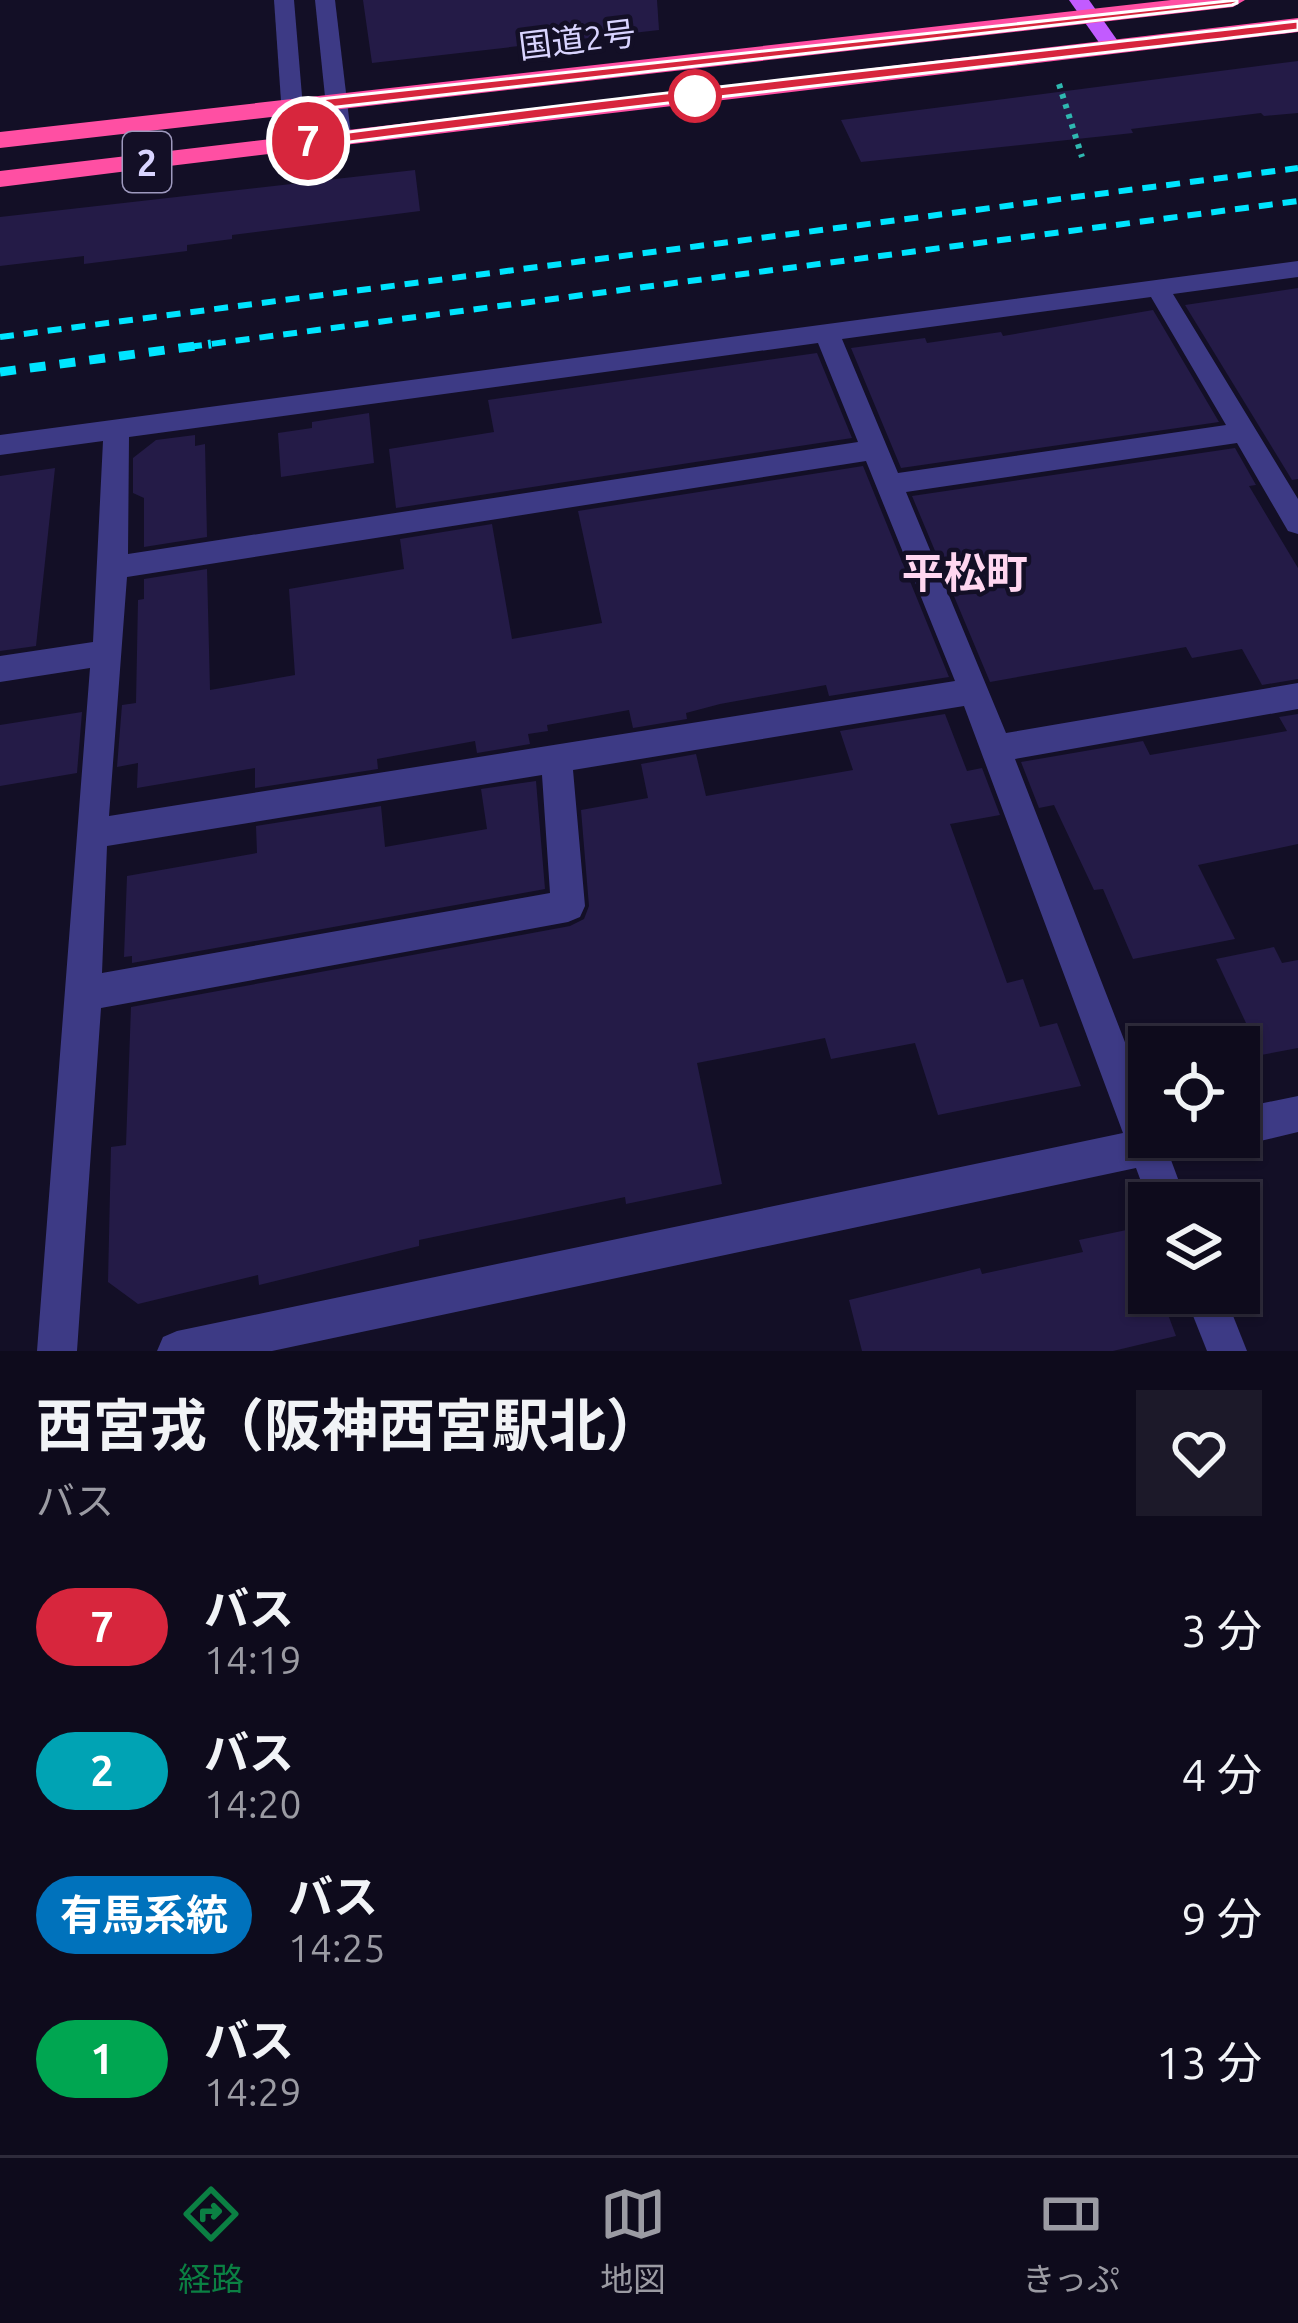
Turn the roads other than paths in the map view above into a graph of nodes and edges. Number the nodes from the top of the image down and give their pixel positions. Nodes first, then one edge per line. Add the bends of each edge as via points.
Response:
1 (284, 0) edge
2 (325, 0) edge
3 (1233, 0) edge
4 (1084, 8) edge
5 (1298, 25) edge
6 (1112, 47) junction
7 (336, 102) junction
8 (293, 107) junction
9 (340, 135) junction
10 (0, 140) edge
11 (295, 144) junction
12 (0, 179) edge
13 (1298, 269) edge
14 (1157, 287) junction
15 (826, 331) junction
16 (116, 429) junction
17 (1244, 432) junction
18 (0, 445) edge
19 (877, 449) junction
20 (890, 484) junction
21 (1298, 523) edge
22 (114, 568) junction
23 (105, 653) junction
24 (0, 669) edge
25 (974, 691) junction
26 (1298, 696) edge
27 (995, 749) junction
28 (556, 759) junction
29 (91, 834) junction
30 (84, 994) junction
31 (1128, 1100) edge
32 (1298, 1114) edge
33 (1260, 1122) edge
34 (1128, 1151) edge
35 (1212, 1314) edge
36 (56, 1351) edge
37 (177, 1351) edge
38 (1227, 1351) edge

1 - 8 street
2 - 7 street
3 - 4 highway, 国道2号 / 2
4 - 6 main road
4 - 7 highway, 国道2号 / 2
5 - 6 highway, 国道2号 / 2
6 - 9 highway, 国道2号 / 2
7 - 8 highway, 国道2号 / 2
7 - 9 street
8 - 10 highway, 国道2号 / 2
8 - 11 street
9 - 11 highway, 国道2号 / 2
11 - 12 highway, 国道2号 / 2
13 - 14 street
14 - 15 street
14 - 17 street
15 - 16 street
15 - 19 street
16 - 18 street
16 - 22 street
17 - 20 street
17 - 21 street
19 - 20 street
19 - 22 street
20 - 25 street
22 - 23 street
23 - 24 street
23 - 29 street
25 - 27 street
25 - 28 street
26 - 27 street
27 - 31 street
28 - 29 street
28 - 30 street via 568,906
29 - 30 street
30 - 36 street
32 - 33 street
34 - 37 street
35 - 38 street

